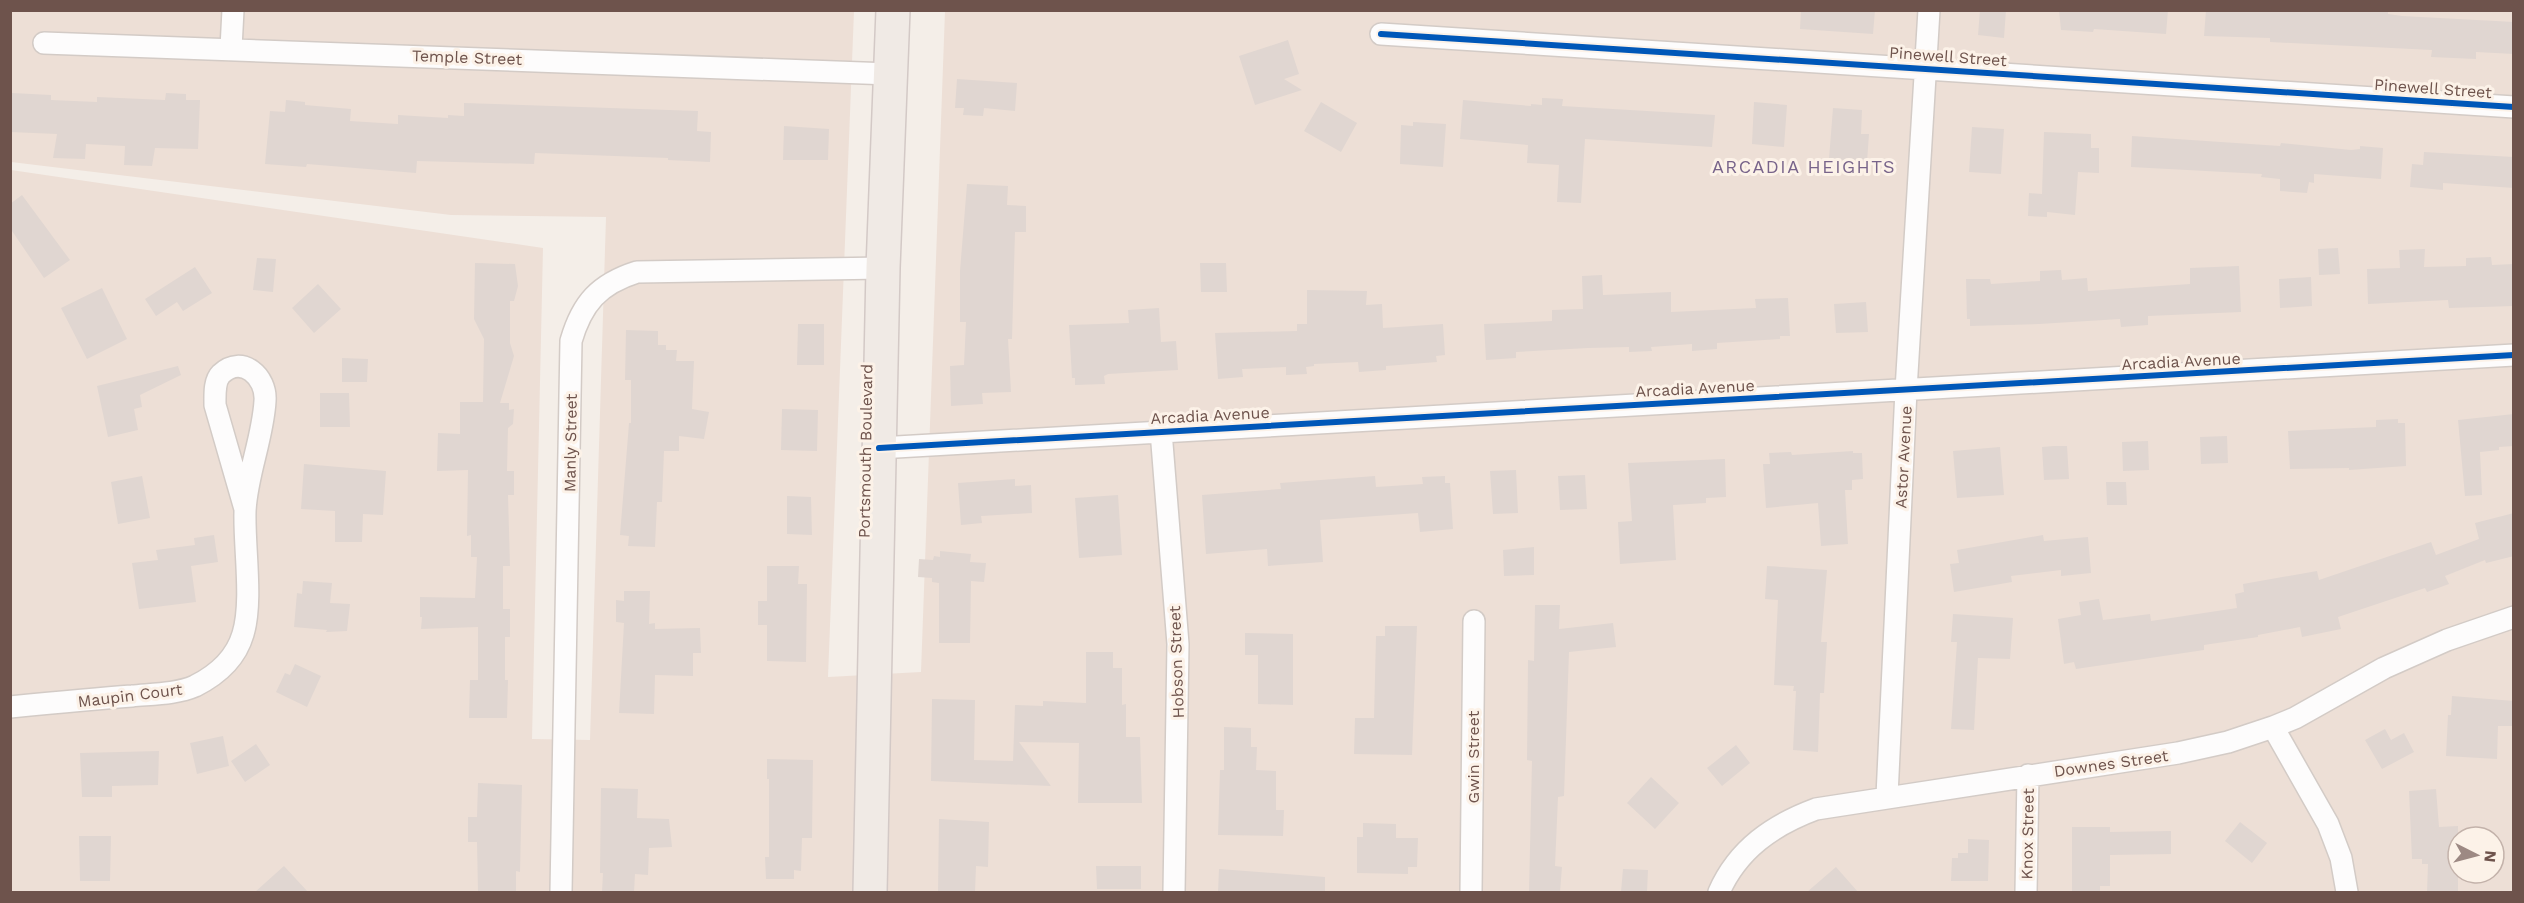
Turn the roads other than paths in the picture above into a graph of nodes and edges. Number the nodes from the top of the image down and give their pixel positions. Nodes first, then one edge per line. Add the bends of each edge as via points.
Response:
1 (233, 10) edge
2 (893, 10) edge
3 (1929, 10) edge
4 (1381, 34) dead end
5 (44, 43) dead end
6 (231, 48) junction
7 (1926, 68) junction
8 (890, 74) junction
9 (2514, 106) edge
10 (883, 268) junction
11 (2514, 355) edge
12 (1906, 390) junction
13 (1161, 431) junction
14 (879, 448) junction
15 (245, 509) junction
16 (2514, 617) edge
17 (1474, 621) dead end
18 (10, 707) edge
19 (2273, 727) junction
20 (2028, 775) junction
21 (1887, 796) junction
22 (561, 892) edge
23 (870, 892) edge
24 (1174, 892) edge
25 (1471, 892) edge
26 (1719, 892) edge
27 (2026, 892) edge
28 (2347, 892) edge

1 - 6 street
2 - 8 main road, Portsmouth Boulevard
3 - 7 street, Astor Avenue
4 - 7 street, Pinewell Street
5 - 6 street, Temple Street
6 - 8 street, Temple Street
7 - 9 street, Pinewell Street
7 - 12 street, Astor Avenue
8 - 10 main road, Portsmouth Boulevard
10 - 14 main road, Portsmouth Boulevard
10 - 22 street, Manly Street via 637,272 605,286 588,301 577,320 571,341
11 - 12 street, Arcadia Avenue
12 - 13 street, Arcadia Avenue
12 - 21 street, Astor Avenue
13 - 14 street, Arcadia Avenue
13 - 24 street, Hobson Street via 1178,644
14 - 23 main road, Portsmouth Boulevard
15 - 15 street, Maupin Court via 214,405 220,375 231,368 255,372 266,389
15 - 18 street, Maupin Court via 243,634 216,674 193,687 163,693
16 - 19 street, Downes Street via 2447,640 2384,668
17 - 25 street, Gwin Street
19 - 20 street, Downes Street via 2178,753
19 - 28 street via 2328,824 2341,858
20 - 21 street, Downes Street
20 - 27 street, Knox Street
21 - 26 street, Downes Street via 1816,808 1788,819 1741,856

